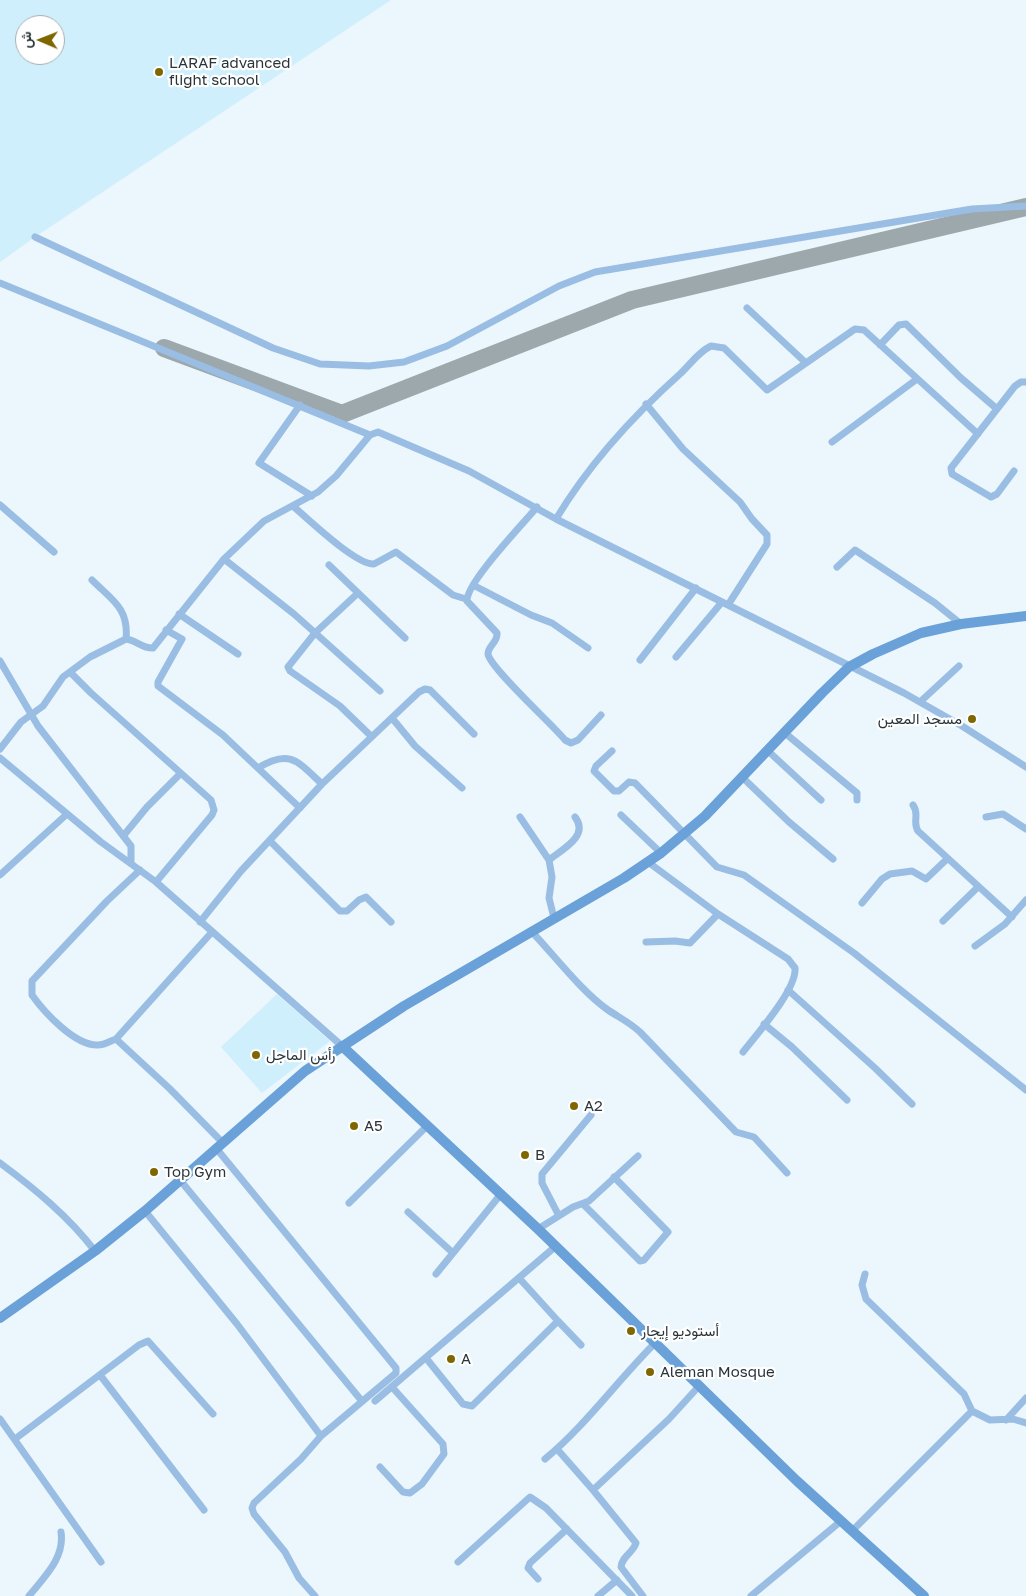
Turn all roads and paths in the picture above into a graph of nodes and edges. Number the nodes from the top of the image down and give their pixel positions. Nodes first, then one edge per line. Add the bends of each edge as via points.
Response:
1 (1026, 206) edge
2 (35, 237) dead end
3 (0, 283) edge
4 (747, 308) dead end
5 (880, 345) junction
6 (806, 363) junction
7 (917, 379) junction
8 (1026, 382) edge
9 (300, 404) junction
10 (646, 404) junction
11 (997, 409) junction
12 (370, 434) junction
13 (978, 434) junction
14 (832, 442) dead end
15 (1014, 471) dead end
16 (312, 496) junction
17 (0, 506) edge
18 (293, 506) junction
19 (537, 507) junction
20 (3, 513) edge
21 (556, 518) junction
22 (54, 552) dead end
23 (224, 559) junction
24 (329, 565) dead end
25 (837, 567) dead end
26 (92, 580) dead end
27 (473, 584) junction
28 (696, 588) junction
29 (358, 593) junction
30 (466, 599) junction
31 (725, 604) junction
32 (179, 614) junction
33 (1026, 616) edge
34 (961, 624) junction
35 (166, 630) junction
36 (315, 633) junction
37 (404, 638) dead end
38 (126, 639) junction
39 (588, 648) dead end
40 (238, 654) dead end
41 (676, 657) dead end
42 (640, 660) dead end
43 (0, 661) edge
44 (959, 666) dead end
45 (849, 667) junction
46 (70, 672) junction
47 (380, 692) dead end
48 (920, 702) junction
49 (31, 715) junction
50 (601, 715) dead end
51 (392, 718) junction
52 (785, 733) junction
53 (474, 734) dead end
54 (371, 736) junction
55 (0, 749) edge
56 (612, 750) dead end
57 (768, 750) junction
58 (0, 758) edge
59 (1026, 766) edge
60 (258, 768) junction
61 (180, 774) junction
62 (742, 777) junction
63 (322, 784) junction
64 (462, 788) dead end
65 (821, 800) dead end
66 (857, 800) dead end
67 (913, 805) dead end
68 (300, 808) junction
69 (67, 814) junction
70 (621, 815) dead end
71 (520, 817) dead end
72 (575, 817) dead end
73 (986, 817) dead end
74 (1026, 830) edge
75 (124, 835) junction
76 (684, 835) junction
77 (270, 841) junction
78 (661, 853) junction
79 (833, 859) dead end
80 (548, 860) junction
81 (947, 860) junction
82 (131, 862) junction
83 (648, 862) junction
84 (140, 870) junction
85 (0, 875) edge
86 (156, 882) junction
87 (978, 887) junction
88 (1026, 900) edge
89 (862, 903) dead end
90 (718, 914) junction
91 (554, 918) junction
92 (1012, 918) junction
93 (944, 921) dead end
94 (200, 922) junction
95 (391, 922) dead end
96 (212, 932) junction
97 (532, 932) junction
98 (646, 942) dead end
99 (975, 946) dead end
100 (788, 990) junction
101 (764, 1024) junction
102 (116, 1039) junction
103 (342, 1046) junction
104 (743, 1052) dead end
105 (1026, 1090) edge
106 (847, 1100) dead end
107 (912, 1104) dead end
108 (591, 1115) dead end
109 (427, 1126) junction
110 (219, 1145) junction
111 (638, 1156) dead end
112 (0, 1163) edge
113 (787, 1173) dead end
114 (614, 1178) junction
115 (180, 1180) junction
116 (501, 1194) junction
117 (349, 1203) dead end
118 (584, 1204) junction
119 (145, 1211) junction
120 (408, 1212) dead end
121 (559, 1216) junction
122 (538, 1229) junction
123 (556, 1246) junction
124 (95, 1251) junction
125 (453, 1253) junction
126 (436, 1274) dead end
127 (865, 1274) dead end
128 (519, 1278) junction
129 (0, 1318) edge
130 (558, 1321) junction
131 (656, 1342) junction
132 (581, 1345) dead end
133 (426, 1358) junction
134 (100, 1375) junction
135 (700, 1385) junction
136 (392, 1386) junction
137 (1026, 1398) edge
138 (361, 1400) junction
139 (375, 1401) dead end
140 (972, 1411) junction
141 (212, 1414) dead end
142 (0, 1419) edge
143 (1006, 1420) junction
144 (1026, 1423) edge
145 (321, 1436) junction
146 (15, 1439) junction
147 (557, 1449) junction
148 (545, 1459) dead end
149 (380, 1467) dead end
150 (593, 1490) junction
151 (204, 1510) dead end
152 (841, 1520) junction
153 (567, 1529) junction
154 (852, 1531) junction
155 (61, 1532) dead end
156 (101, 1562) dead end
157 (458, 1562) dead end
158 (538, 1579) dead end
159 (617, 1580) junction
160 (29, 1596) edge
161 (315, 1596) edge
162 (598, 1596) edge
163 (632, 1596) edge
164 (643, 1596) edge
165 (751, 1596) edge
166 (924, 1596) edge

1 - 2 street via 972,209 595,272 559,286 447,346 404,362 369,366 320,364 273,348
3 - 9 street
4 - 6 street
5 - 6 street via 864,330 855,329
5 - 7 street
5 - 11 street via 898,325 906,324
6 - 10 street via 766,390 724,348 711,346
7 - 13 street
7 - 14 street
8 - 11 street via 1015,386
9 - 12 street
9 - 16 street via 259,463
10 - 21 street via 581,481
10 - 31 street via 683,449 740,502 767,534 767,544
11 - 13 street
12 - 16 street via 336,476
12 - 19 street via 380,432 396,438 470,471
13 - 15 street via 951,468 952,474 991,496 997,494
16 - 18 street
17 - 20 street
18 - 23 street via 264,521
18 - 30 street via 328,537 365,563 374,564 396,552 453,595
19 - 21 street
19 - 27 street
20 - 22 street
21 - 28 street
23 - 32 street
23 - 36 street
24 - 29 street
25 - 34 street via 852,551 860,552
26 - 38 street via 122,610 127,622
27 - 30 street
27 - 39 street via 552,623
28 - 31 street
28 - 42 street
29 - 36 street
29 - 37 street
30 - 50 street via 497,633 489,656 565,740 571,743 578,740
31 - 41 street
31 - 45 street
32 - 35 street
32 - 40 street
33 - 34 street
34 - 45 street via 921,633
35 - 38 street via 156,646 151,648
35 - 60 street via 182,639 158,686 223,735
36 - 47 street
36 - 54 street via 290,662 290,671 340,706
38 - 46 street via 90,657
43 - 49 street
44 - 48 street
45 - 48 street
45 - 52 street
46 - 49 street via 56,684 44,706
46 - 61 street
48 - 59 street
49 - 55 street via 21,722
49 - 75 street
51 - 53 street via 425,689 439,698
51 - 54 street
51 - 64 street via 415,746
52 - 57 street
52 - 66 street via 857,793
54 - 63 street
56 - 76 street via 596,766 596,773 616,792 629,782 636,783
57 - 62 street
57 - 65 street
58 - 69 street
60 - 63 street via 280,757 293,758
60 - 68 street
61 - 75 street
61 - 86 street via 211,800 214,810
62 - 76 street
62 - 79 street
63 - 68 street
67 - 81 street via 916,827
68 - 77 street
69 - 82 street
69 - 85 street
70 - 78 street
71 - 80 street
72 - 80 street via 580,827 577,837
73 - 74 street via 1003,814
75 - 82 street via 131,846
76 - 78 street
76 - 105 street via 720,869 744,875 854,953
77 - 94 street
77 - 95 street via 340,911 347,911 366,897
78 - 83 street
80 - 91 street via 552,876 549,898
81 - 87 street
81 - 89 street via 926,879 912,871 886,876
82 - 84 street
83 - 90 street
83 - 91 street
84 - 86 street
84 - 102 street via 50,960 31,987 32,995 40,1006 68,1032 96,1046
86 - 94 street
87 - 92 street
87 - 93 street
88 - 92 street
90 - 98 street via 690,943
90 - 100 street via 792,963 796,972
91 - 97 street
92 - 99 street
94 - 96 street
96 - 102 street
96 - 103 street
97 - 103 street via 412,1001
97 - 113 street via 582,985 640,1032 736,1132 754,1137
100 - 101 street
100 - 107 street
101 - 104 street
101 - 106 street
102 - 110 street via 170,1089
103 - 109 street
103 - 110 street via 287,1085
108 - 121 street via 542,1174 542,1183
109 - 116 street
109 - 117 street
110 - 115 street
110 - 138 street via 396,1368 396,1373
111 - 114 street
112 - 124 street via 48,1200 81,1232
114 - 118 street
114 - 118 street via 668,1232 644,1260 640,1261
115 - 119 street
115 - 138 street
116 - 122 street
116 - 125 street
118 - 121 street
119 - 124 street
119 - 145 street via 237,1324
120 - 125 street
121 - 122 street
122 - 123 street
123 - 128 street
123 - 131 street
124 - 129 street
125 - 126 street
127 - 140 street via 862,1292 872,1307 964,1394
128 - 130 street
128 - 133 street
130 - 132 street
130 - 133 street via 470,1407 463,1404
131 - 135 street
131 - 147 street
133 - 136 street
134 - 141 street via 148,1341
134 - 146 street
134 - 151 street
135 - 150 street via 669,1419
135 - 152 street
136 - 139 street
136 - 149 street via 443,1444 444,1454 422,1484 410,1492 403,1492
137 - 143 street
138 - 145 street
140 - 143 street via 990,1420
140 - 154 street
142 - 146 street
143 - 144 street
145 - 161 street via 252,1508 292,1562 299,1578
146 - 156 street
147 - 148 street
147 - 150 street
150 - 164 street via 636,1543 621,1567
152 - 154 street
152 - 165 street
153 - 157 street via 537,1499 528,1497
153 - 158 street via 530,1563 528,1568
153 - 159 street
154 - 166 street
155 - 160 street via 61,1550
159 - 162 street
159 - 163 street

